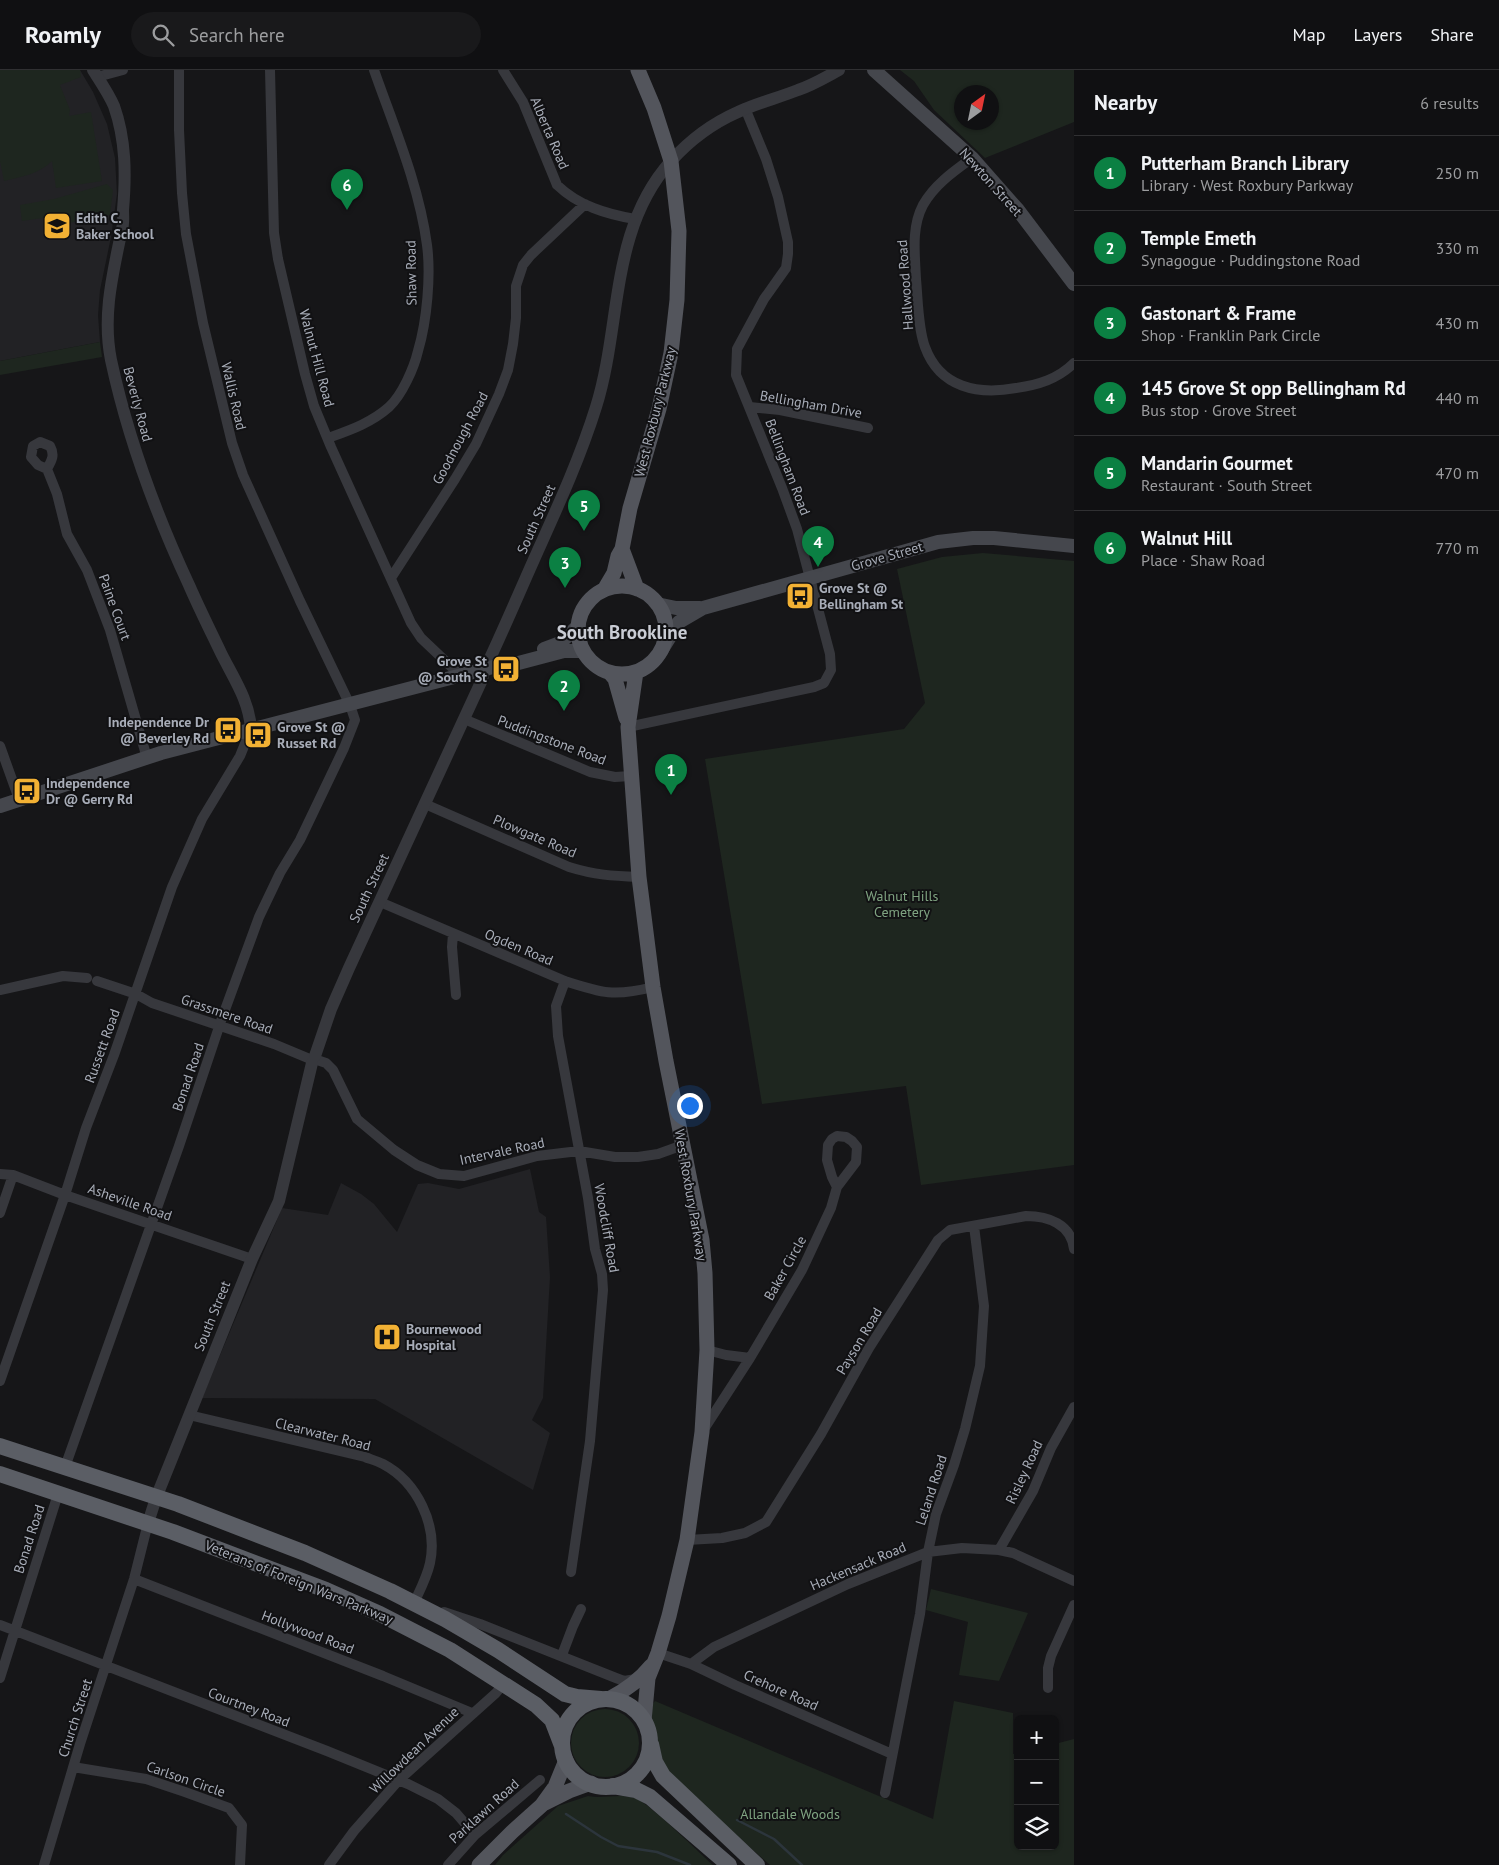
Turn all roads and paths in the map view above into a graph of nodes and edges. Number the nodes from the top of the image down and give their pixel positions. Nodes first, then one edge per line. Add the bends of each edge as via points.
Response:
1 (124, 70) edge
2 (179, 70) edge
3 (270, 70) edge
4 (374, 70) edge
5 (503, 70) edge
6 (638, 70) edge
7 (839, 70) edge
8 (874, 70) edge
9 (95, 74) edge
10 (746, 108) junction
11 (972, 158) junction
12 (671, 161) junction
13 (585, 204) junction
14 (635, 219) junction
15 (1074, 284) edge
16 (1074, 363) edge
17 (750, 407) junction
18 (868, 428) dead end
19 (328, 438) junction
20 (47, 469) dead end
21 (1074, 546) edge
22 (622, 549) junction
23 (391, 578) junction
24 (809, 578) junction
25 (637, 588) junction
26 (604, 590) junction
27 (657, 604) junction
28 (703, 608) junction
29 (578, 626) junction
30 (582, 651) junction
31 (661, 651) junction
32 (491, 667) junction
33 (636, 672) junction
34 (610, 673) junction
35 (460, 676) junction
36 (350, 705) junction
37 (464, 719) junction
38 (628, 727) junction
39 (251, 729) junction
40 (0, 746) edge
41 (147, 758) junction
42 (631, 776) junction
43 (19, 799) junction
44 (424, 804) junction
45 (0, 806) edge
46 (639, 877) junction
47 (380, 902) junction
48 (453, 934) junction
49 (565, 981) junction
50 (653, 987) junction
51 (0, 990) edge
52 (136, 994) junction
53 (456, 995) dead end
54 (220, 1025) junction
55 (313, 1059) junction
56 (683, 1145) junction
57 (579, 1152) junction
58 (0, 1174) edge
59 (13, 1175) junction
60 (837, 1187) junction
61 (65, 1194) junction
62 (0, 1213) edge
63 (151, 1223) junction
64 (974, 1226) junction
65 (1074, 1249) edge
66 (252, 1259) junction
67 (707, 1350) junction
68 (750, 1358) junction
69 (0, 1381) edge
70 (1074, 1407) edge
71 (189, 1415) junction
72 (702, 1432) junction
73 (0, 1446) edge
74 (65, 1467) junction
75 (0, 1474) edge
76 (58, 1494) junction
77 (156, 1498) junction
78 (148, 1523) junction
79 (687, 1540) junction
80 (999, 1550) junction
81 (928, 1552) junction
82 (571, 1572) dead end
83 (134, 1579) junction
84 (1074, 1581) edge
85 (414, 1603) junction
86 (1074, 1605) edge
87 (581, 1609) dead end
88 (0, 1625) edge
89 (15, 1631) junction
90 (562, 1655) junction
91 (656, 1657) junction
92 (691, 1664) junction
93 (105, 1667) junction
94 (642, 1677) junction
95 (0, 1678) edge
96 (504, 1683) junction
97 (1048, 1688) dead end
98 (605, 1699) junction
99 (472, 1713) junction
100 (644, 1721) junction
101 (649, 1737) junction
102 (564, 1753) junction
103 (892, 1754) junction
104 (73, 1767) junction
105 (399, 1780) junction
106 (540, 1780) dead end
107 (591, 1784) junction
108 (610, 1786) junction
109 (885, 1793) dead end
110 (542, 1805) junction
111 (475, 1835) junction
112 (44, 1865) edge
113 (240, 1865) edge
114 (329, 1865) edge
115 (448, 1865) edge
116 (479, 1865) edge
117 (729, 1865) edge
118 (758, 1865) edge

1 - 9 street
2 - 36 street, Wallis Road via 179,130 186,234 232,443 243,475
3 - 19 street, Walnut Hill Road via 275,242 305,374
4 - 19 street, Shaw Road via 412,179 426,237 428,279 422,339 410,374 390,406 372,421
5 - 13 street, Alberta Road via 523,102 557,185
6 - 12 main road, West Roxbury Parkway
7 - 10 street, South Street via 798,91
8 - 11 main road, Newton Street
9 - 39 street, Beverly Road via 113,104 124,154 126,186 122,229 107,316 111,358 120,398 144,480 189,585 242,692 250,712
10 - 12 street, South Street via 711,126
10 - 17 street, Bellingham Road via 778,197 788,242 786,268 764,299 737,349 736,375
11 - 15 main road, Newton Street via 1018,210
11 - 16 street, Hallwood Road via 929,196 916,226 918,306 925,346 931,360 954,383 971,389 1000,391 1052,379
12 - 14 street, South Street
12 - 22 main road, West Roxbury Parkway via 679,231 674,331 664,389 630,508
13 - 14 street, Alberta Road via 602,212
13 - 23 street, Goodnough Road via 524,265 516,286 516,318 508,370 499,394 455,480
14 - 32 street, South Street via 627,243 597,405
17 - 18 street, Bellingham Drive
17 - 24 street, Bellingham Road via 797,530
19 - 23 street, Walnut Hill Road
20 - 41 street, Paine Court via 67,534 87,570 110,630
21 - 24 main road, Grove Street via 1017,539 973,538 938,542
22 - 25 main road
22 - 26 main road, West Roxbury Parkway
23 - 35 street, Walnut Hill Road via 410,624
24 - 28 main road, Grove Street
24 - 38 street, Bellingham Road via 830,654 831,670 824,683
25 - 26 main road via 620,586
25 - 27 main road
26 - 29 main road via 586,604
27 - 28 main road, Grove Street
27 - 31 main road via 664,615 666,627
28 - 31 main road, Grove Street via 679,622
29 - 30 main road
29 - 32 main road via 555,645
30 - 32 main road via 564,651 504,667
30 - 34 main road via 590,661
31 - 33 main road via 646,668
32 - 35 main road
32 - 37 street, South Street
33 - 34 main road
33 - 38 main road, West Roxbury Parkway
34 - 38 main road, West Roxbury Parkway via 615,678
35 - 36 main road
36 - 39 main road
36 - 54 street, Bonad Road via 355,720 352,729 300,840 259,917
37 - 42 street, Puddingstone Road via 590,772
37 - 44 street, South Street
38 - 42 main road, West Roxbury Parkway
39 - 41 main road
39 - 52 street, Russett Road via 240,756 186,852
40 - 43 street
41 - 43 main road
42 - 46 main road, West Roxbury Parkway
43 - 45 main road
44 - 46 street, Plowgate Road via 569,867 613,877
44 - 47 street, South Street
46 - 50 main road, West Roxbury Parkway
47 - 48 street, Ogden Road
47 - 55 street, South Street via 331,1009
48 - 49 street, Ogden Road
48 - 53 street
49 - 50 street, Ogden Road via 613,994
49 - 57 street, Woodcliff Road via 556,1006 558,1036
50 - 56 main road, West Roxbury Parkway
51 - 52 street, Grassmere Road via 63,976 92,979
52 - 54 street, Grassmere Road via 152,1003
52 - 61 street, Russett Road
54 - 55 street, Grassmere Road
54 - 63 street, Bonad Road
55 - 57 street, Intervale Road via 326,1063 333,1070 357,1119 394,1150 439,1174 464,1176 537,1156
55 - 66 street, South Street via 279,1201
56 - 57 street, Intervale Road via 638,1157
56 - 67 main road, West Roxbury Parkway via 704,1259
57 - 82 street, Woodcliff Road via 603,1290 590,1441
58 - 59 street, Asheville Road
59 - 61 street, Asheville Road
59 - 62 street
60 - 60 street, Baker Circle via 858,1156 852,1141 837,1136 828,1145 827,1160
60 - 68 street, Baker Circle via 831,1208 802,1270
61 - 63 street, Asheville Road
61 - 69 street, Russett Road
63 - 66 street, Asheville Road
63 - 74 street, Bonad Road
64 - 65 street, Payson Road via 1026,1216 1051,1219 1070,1234
64 - 79 street, Payson Road via 950,1230 938,1240 766,1522 745,1533
64 - 81 street, Leland Road via 984,1306 980,1366 965,1429 936,1514
66 - 71 street, South Street
67 - 68 street
67 - 72 main road, West Roxbury Parkway
68 - 72 street, Baker Circle
70 - 80 street, Risley Road
71 - 77 street, South Street
71 - 85 street, Clearwater Road via 364,1457 384,1465 397,1475 425,1510 430,1528 430,1564
72 - 79 main road, West Roxbury Parkway
73 - 74 highway, Veterans of Foreign Wars Parkway
74 - 77 highway, Veterans of Foreign Wars Parkway
75 - 76 highway, Veterans of Foreign Wars Parkway
76 - 78 highway, Veterans of Foreign Wars Parkway
76 - 89 street, Bonad Road
77 - 78 street, South Street
77 - 85 highway, Veterans of Foreign Wars Parkway via 279,1542
78 - 83 street, South Street
78 - 96 highway, Veterans of Foreign Wars Parkway via 326,1590 380,1614 450,1650
79 - 91 main road, West Roxbury Parkway
80 - 81 street, Hackensack Road via 962,1548
80 - 84 street, Hackensack Road via 1030,1560
81 - 92 street, Hackensack Road via 848,1584 714,1647
81 - 103 street, Leland Road via 920,1614
83 - 93 street, Church Street
83 - 99 street, Hollywood Road
85 - 90 street, Veterans of Foreign Wars Parkway
85 - 98 highway, Veterans of Foreign Wars Parkway via 485,1641 565,1694
86 - 97 street via 1051,1656
87 - 90 street
88 - 89 street, Courtney Road
89 - 93 street, Courtney Road
89 - 95 street, Bonad Road
90 - 94 street, Veterans of Foreign Wars Parkway via 624,1681
91 - 92 street, Crehore Road
91 - 94 main road, West Roxbury Parkway
91 - 100 main road, West Roxbury Parkway via 646,1686
92 - 103 street, Crehore Road
93 - 104 street, Church Street
93 - 105 street, Courtney Road
94 - 98 main road, West Roxbury Parkway
96 - 99 street, Willowdean Avenue
96 - 102 highway, Veterans of Foreign Wars Parkway via 549,1716
98 - 100 highway via 623,1702
98 - 102 highway via 583,1705 572,1715 565,1728
99 - 105 street, Willowdean Avenue
100 - 101 highway
101 - 108 highway via 647,1756 640,1770 629,1780
101 - 118 highway via 655,1762 663,1776
102 - 107 highway via 576,1775
102 - 110 main road via 554,1789
103 - 109 street, Leland Road
104 - 112 street, Church Street
104 - 113 street, Carlson Circle via 146,1779 229,1808 242,1825
105 - 111 street, Courtney Road via 438,1799 456,1813
105 - 114 street, Willowdean Avenue
106 - 111 street, Parklawn Road
107 - 108 highway
107 - 110 main road
108 - 117 highway via 636,1790 650,1797
110 - 116 main road
111 - 115 street, Parklawn Road

